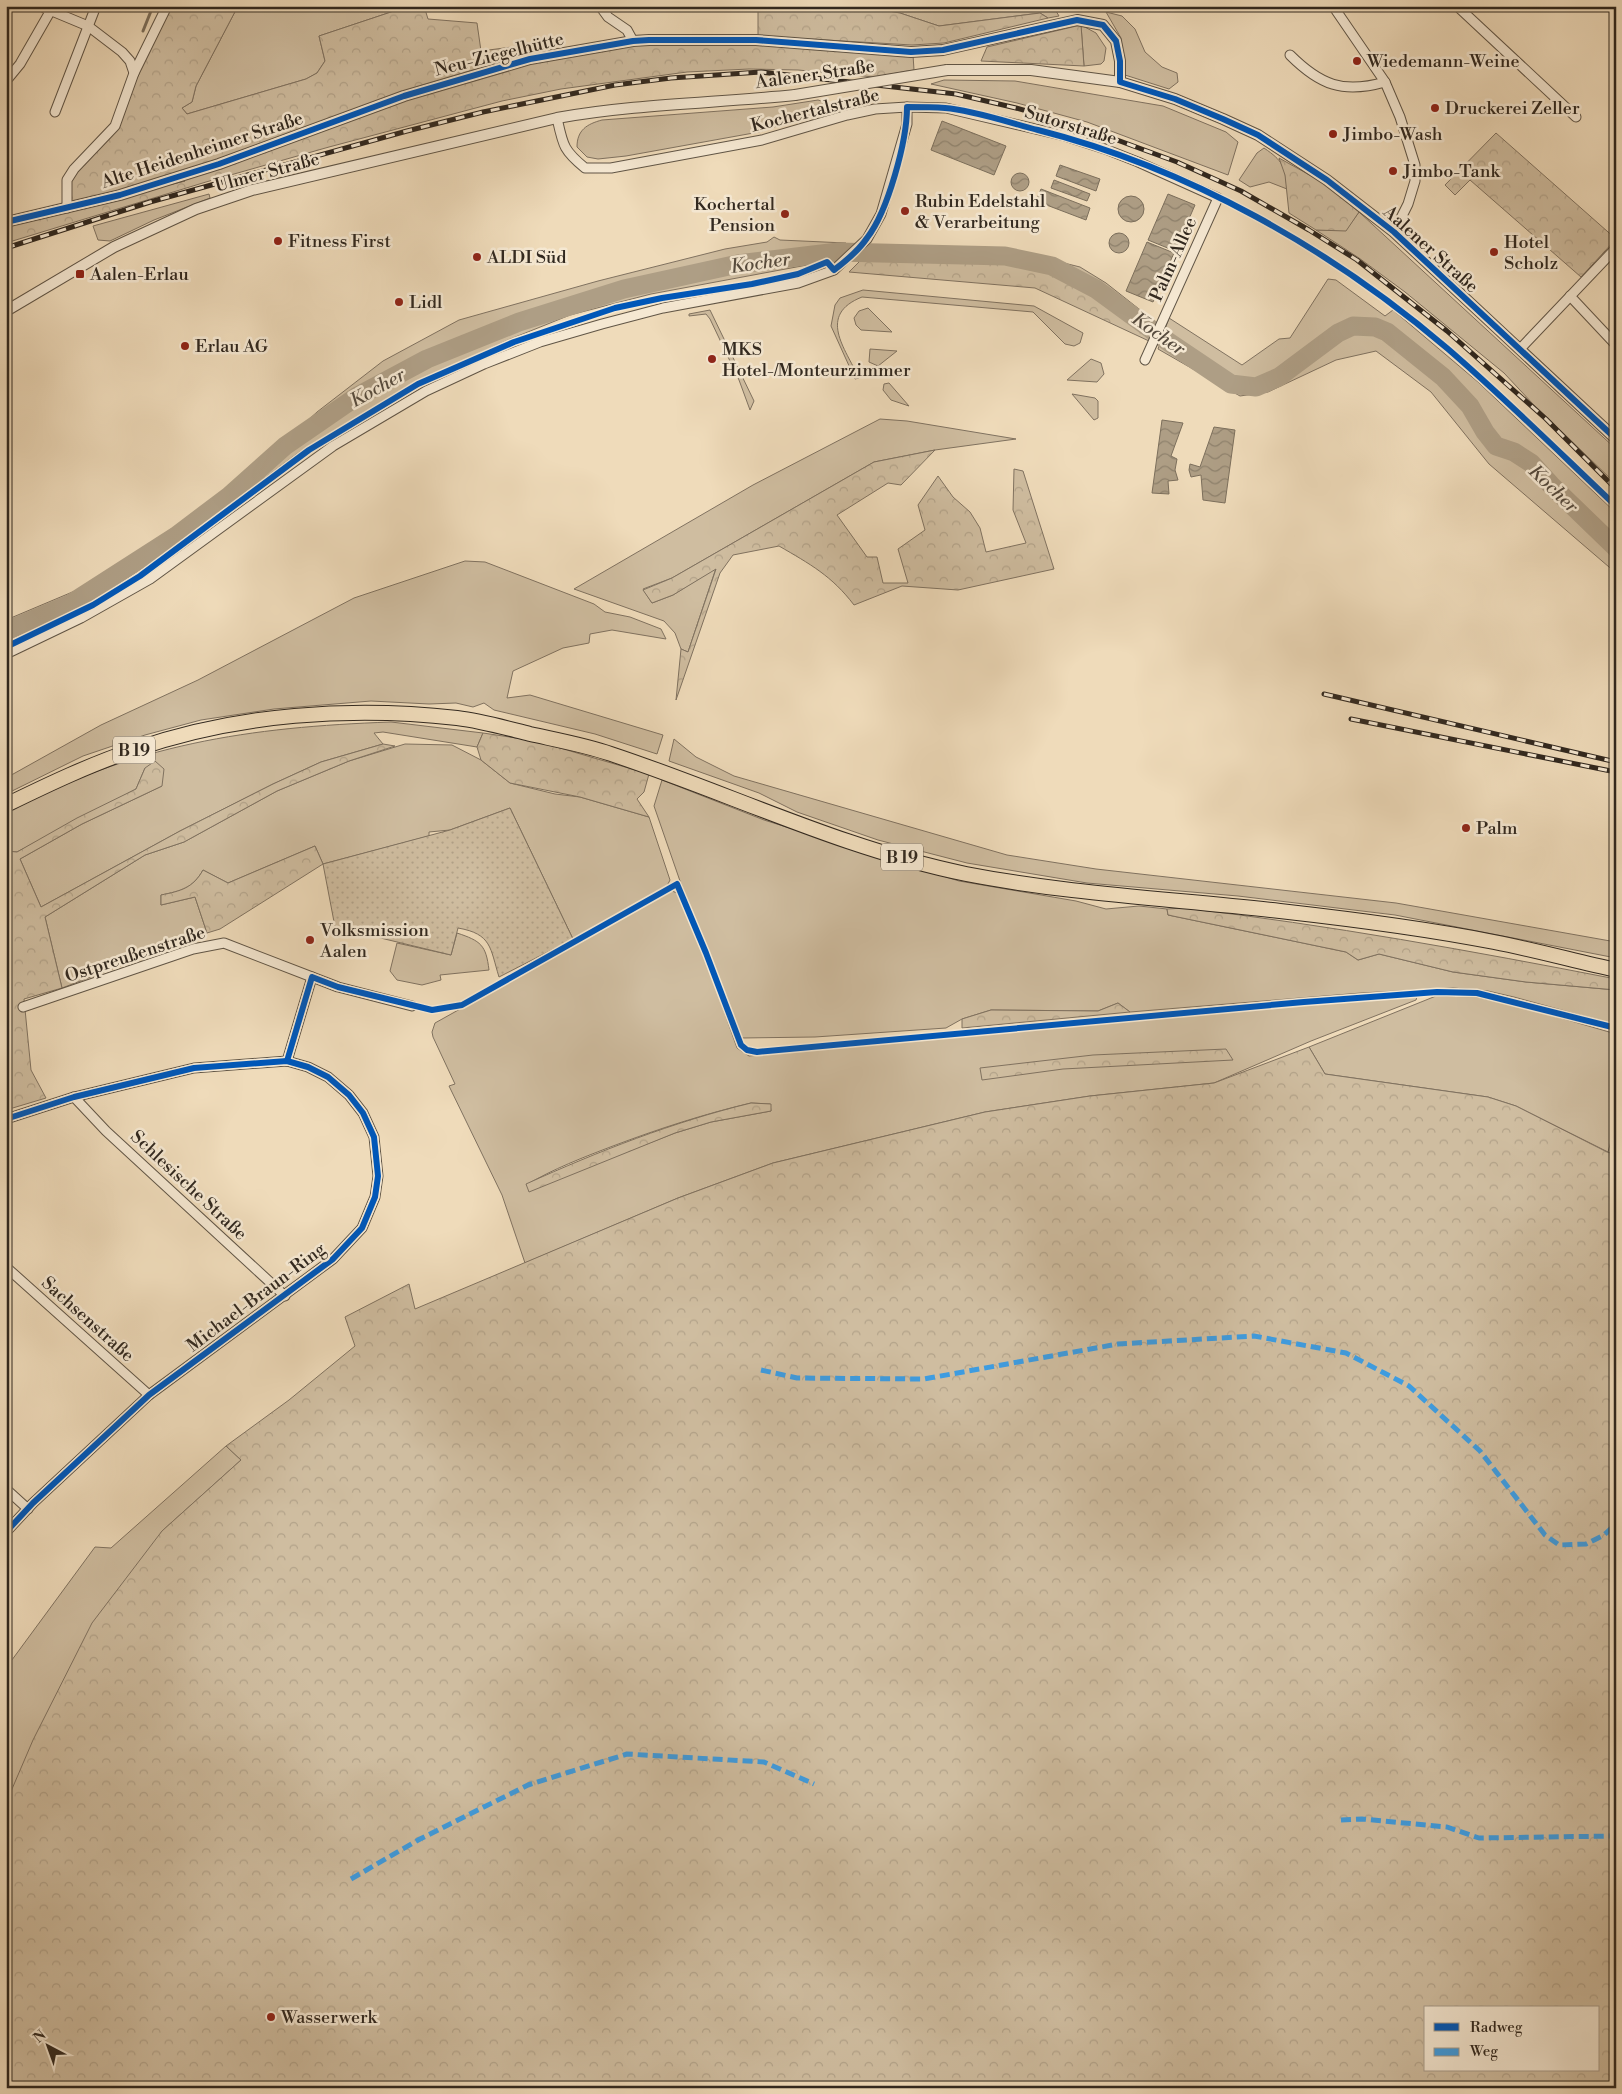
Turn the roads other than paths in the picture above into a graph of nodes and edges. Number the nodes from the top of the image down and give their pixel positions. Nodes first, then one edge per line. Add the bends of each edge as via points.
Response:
1 (40, 6) edge
2 (96, 6) edge
3 (167, 6) edge
4 (600, 6) edge
5 (1334, 6) edge
6 (1457, 6) edge
7 (51, 10) junction
8 (88, 26) junction
9 (633, 41) junction
10 (1290, 55) dead end
11 (134, 72) junction
12 (6, 81) edge
13 (1120, 82) junction
14 (1384, 82) junction
15 (404, 96) joint
16 (907, 107) junction
17 (55, 112) dead end
18 (1576, 117) dead end
19 (556, 118) junction
20 (1218, 198) joint
21 (66, 208) junction
22 (6, 222) edge
23 (1394, 232) junction
24 (1616, 248) edge
25 (1570, 296) junction
26 (6, 311) edge
27 (1616, 345) edge
28 (1520, 349) junction
29 (1145, 360) dead end
30 (1616, 439) edge
31 (6, 654) edge
32 (6, 805) edge
33 (1616, 970) edge
34 (312, 977) junction
35 (412, 1006) dead end
36 (23, 1007) dead end
37 (286, 1061) junction
38 (74, 1097) junction
39 (6, 1119) edge
40 (6, 1267) edge
41 (285, 1296) junction
42 (149, 1395) junction
43 (6, 1489) edge
44 (28, 1509) junction
45 (6, 1532) edge

1 - 7 street
2 - 8 street
3 - 11 street
4 - 9 street via 608,17 627,30
5 - 14 street
6 - 18 street
7 - 8 street
7 - 12 street via 20,64
8 - 11 street via 122,52
8 - 17 street
9 - 13 street, Neu-Ziegelhütte via 756,40 911,52 943,50 1077,20 1103,25 1116,41
9 - 15 street, Neu-Ziegelhütte via 530,59
10 - 14 street via 1306,71 1332,85 1351,88
11 - 21 street via 115,126 67,180
13 - 19 street, Aalener Straße, bridge via 1031,70 947,70 795,95 603,110
13 - 23 street, Aalener Straße via 1175,99 1258,136 1327,180
14 - 23 street via 1400,117 1415,165 1415,181 1408,204
15 - 21 street, Alte Heidenheimer Straße via 219,164
16 - 19 street, Kochertalstraße via 866,111 762,140 611,168 585,168 569,155
16 - 20 street, Sutorstraße via 946,108 1065,136 1138,162
16 - 31 street, Kochertalstraße via 907,124 881,214 867,239 834,270 798,283 663,308 540,342 484,364 426,391 333,446 150,579
19 - 26 street, Ulmer Straße via 252,190 196,209 114,247
20 - 29 street, Palm-Allee
21 - 22 street, Alte Heidenheimer Straße
23 - 28 street, Aalener Straße
24 - 25 street
25 - 27 street
25 - 28 street
28 - 30 street, Aalener Straße
32 - 33 highway, B 19 via 51,782 140,747 202,731 271,718 334,714 386,713 456,718 587,746 863,846 960,873 1112,896 1403,926 1495,942
34 - 35 street, Ostpreußenstraße
34 - 36 street, Ostpreußenstraße via 224,943 193,949
34 - 37 street
37 - 38 street via 194,1068
37 - 41 street, Michael-Braun-Ring via 328,1077 349,1095 363,1113 374,1137 378,1176 375,1197 362,1228 333,1259
38 - 39 street
38 - 41 street, Schlesische Straße via 106,1131
40 - 42 street, Sachsenstraße
41 - 42 street, Michael-Braun-Ring
42 - 44 street, Michael-Braun-Ring
43 - 44 street
44 - 45 street, Michael-Braun-Ring

